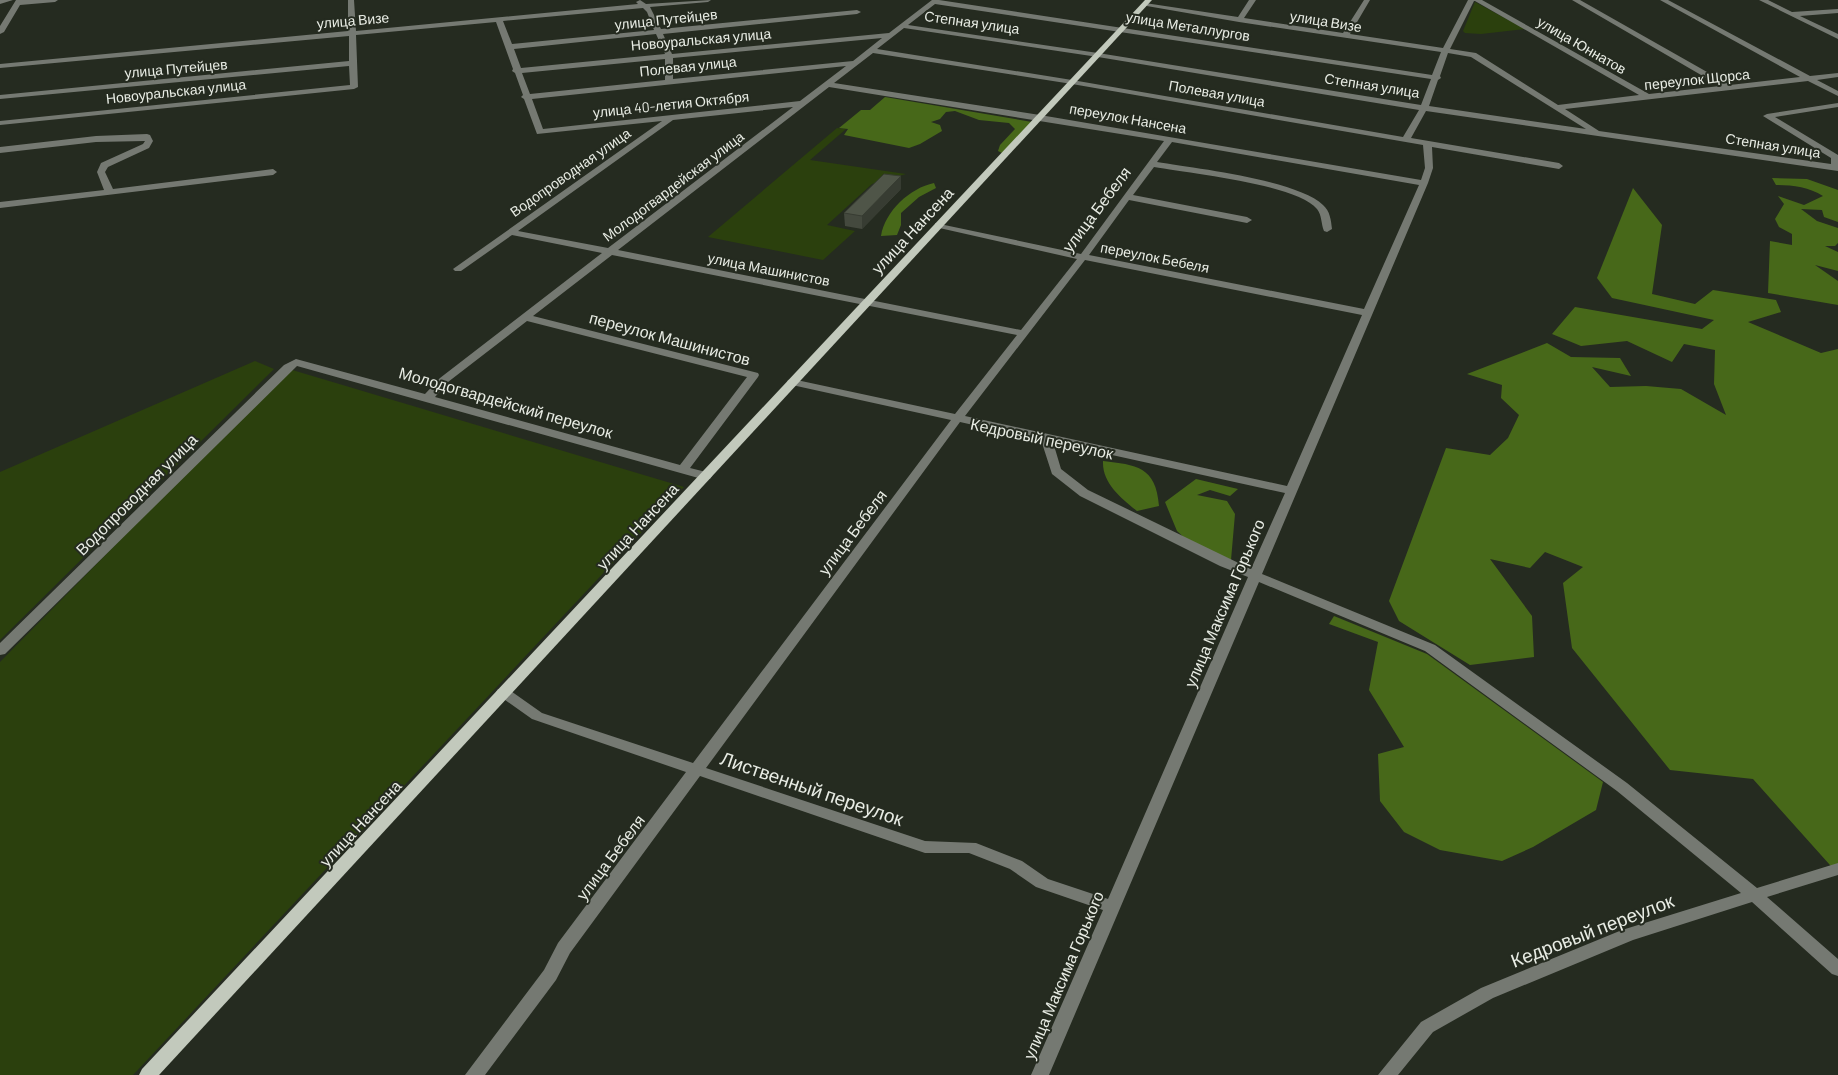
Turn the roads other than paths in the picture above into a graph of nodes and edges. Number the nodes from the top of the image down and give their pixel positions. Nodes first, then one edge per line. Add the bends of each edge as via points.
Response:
1 (55, 0) edge
2 (351, 0) edge
3 (708, 0) edge
4 (1253, 0) edge
5 (1367, 0) edge
6 (1471, 0) edge
7 (1477, 0) edge
8 (1575, 0) edge
9 (1663, 0) edge
10 (1762, 0) edge
11 (15, 1) edge
12 (936, 1) edge
13 (0, 2) edge
14 (1146, 2) edge
15 (641, 3) edge
16 (1838, 11) edge
17 (857, 12) dead end
18 (1792, 14) junction
19 (499, 20) junction
20 (1239, 20) junction
21 (902, 26) junction
22 (1123, 29) junction
23 (0, 32) edge
24 (659, 32) junction
25 (352, 33) junction
26 (889, 35) junction
27 (1345, 36) junction
28 (1838, 37) edge
29 (508, 47) junction
30 (870, 50) junction
31 (1445, 50) junction
32 (1098, 55) junction
33 (669, 56) junction
34 (353, 63) junction
35 (854, 63) junction
36 (0, 66) edge
37 (516, 71) junction
38 (1838, 75) edge
39 (1437, 78) junction
40 (1811, 79) junction
41 (669, 81) junction
42 (1072, 82) junction
43 (828, 84) junction
44 (1729, 88) junction
45 (1838, 94) edge
46 (0, 97) edge
47 (525, 97) junction
48 (1648, 97) junction
49 (805, 103) junction
50 (1838, 106) edge
51 (1559, 107) junction
52 (1424, 108) junction
53 (1040, 117) junction
54 (671, 119) junction
55 (0, 123) edge
56 (1597, 132) junction
57 (1170, 139) junction
58 (1406, 140) junction
59 (1427, 143) junction
60 (0, 150) edge
61 (1151, 164) junction
62 (1560, 166) dead end
63 (1837, 168) edge
64 (273, 172) dead end
65 (1424, 183) junction
66 (108, 192) junction
67 (1127, 197) junction
68 (0, 204) edge
69 (1247, 220) dead end
70 (938, 226) junction
71 (1326, 229) dead end
72 (510, 232) junction
73 (610, 250) junction
74 (1083, 257) junction
75 (458, 269) dead end
76 (867, 303) junction
77 (1367, 314) junction
78 (525, 317) junction
79 (1023, 332) junction
80 (296, 362) joint
81 (792, 382) junction
82 (429, 397) junction
83 (957, 419) junction
84 (1046, 438) junction
85 (683, 469) junction
86 (706, 476) junction
87 (1292, 491) junction
88 (1255, 576) junction
89 (0, 651) edge
90 (503, 692) junction
91 (697, 770) junction
92 (1838, 869) edge
93 (1755, 896) junction
94 (1111, 906) junction
95 (1838, 969) edge
96 (148, 1075) edge
97 (474, 1075) edge
98 (1040, 1075) edge
99 (1387, 1075) edge

1 - 11 street
2 - 25 street
3 - 15 street, улица Визе
4 - 20 street
5 - 27 street
6 - 31 street
7 - 48 street, улица Юннатов
8 - 44 street
9 - 40 street
10 - 18 street
11 - 13 street
11 - 23 street
12 - 21 street, Молодогвардейская улица
12 - 22 street, улица Металлургов
14 - 20 street, улица Визе
14 - 22 main road, улица Нансена
15 - 19 street, улица Визе
15 - 24 street via 650,11
16 - 18 street
17 - 24 street, улица Путейцев
18 - 28 street
19 - 25 street, улица Визе
19 - 29 street
20 - 27 street, улица Визе
21 - 26 street, Молодогвардейская улица
21 - 32 street, Степная улица
22 - 32 main road, улица Нансена
22 - 39 street, улица Металлургов
24 - 29 street, улица Путейцев
24 - 33 street
25 - 34 street
25 - 36 street, улица Визе
26 - 30 street, Молодогвардейская улица
26 - 33 street, Новоуральская улица
27 - 31 street, улица Визе
29 - 37 street
30 - 35 street, Молодогвардейская улица
30 - 42 street, Полевая улица
31 - 39 street
31 - 51 street, улица Визе via 1473,55
32 - 42 main road, улица Нансена
32 - 52 street, Степная улица
33 - 37 street, Новоуральская улица
33 - 41 street
34 - 46 street, улица Путейцев
34 - 55 street, Новоуральская улица via 354,87
35 - 41 street, Полевая улица
35 - 43 street, Молодогвардейская улица
37 - 47 street
38 - 40 street, переулок Щорса
39 - 52 street
40 - 44 street, переулок Щорса
40 - 45 street
41 - 47 street, Полевая улица
42 - 53 main road, улица Нансена
42 - 58 street, Полевая улица
43 - 49 street, Молодогвардейская улица
43 - 53 street, переулок Нансена
44 - 48 street, переулок Щорса
47 - 54 street, улица 40-летия Октября via 540,132
48 - 51 street, переулок Щорса
49 - 54 street, улица 40-летия Октября
49 - 73 street, Молодогвардейская улица
50 - 63 street via 1767,116 1835,157
51 - 56 street, улица Визе
52 - 56 street, Степная улица
52 - 58 street
53 - 57 street, переулок Нансена
53 - 70 main road, улица Нансена
54 - 72 street, Водопроводная улица
56 - 63 street, Степная улица
57 - 61 street, улица Бебеля
57 - 65 street, переулок Нансена
58 - 59 street, Полевая улица
59 - 62 street, Полевая улица
59 - 65 street, улица Максима Горького via 1429,168
60 - 66 street via 96,139 147,137 146,146 104,165 100,172
61 - 67 street, улица Бебеля
61 - 71 street via 1287,189 1318,204 1326,215
64 - 66 street
65 - 77 street, улица Максима Горького
66 - 68 street
67 - 69 street
67 - 74 street, улица Бебеля
70 - 74 street, переулок Бебеля
70 - 76 main road, улица Нансена
72 - 73 street, улица Машинистов
72 - 75 street, Водопроводная улица
73 - 76 street, улица Машинистов
73 - 78 street, Молодогвардейская улица
74 - 77 street, переулок Бебеля
74 - 79 street, улица Бебеля
76 - 79 street, улица Машинистов
76 - 81 main road, улица Нансена
77 - 87 street, улица Максима Горького
78 - 82 street, Молодогвардейская улица via 444,380
78 - 85 street, переулок Машинистов via 754,375
79 - 83 street, улица Бебеля
80 - 82 street, Молодогвардейский переулок
80 - 89 street, Водопроводная улица
81 - 83 street, Кедровый переулок
81 - 86 main road, улица Нансена
82 - 85 street, Молодогвардейский переулок
83 - 84 street, Кедровый переулок
83 - 91 street, улица Бебеля
84 - 87 street, Кедровый переулок
84 - 88 street via 1056,471 1084,494
85 - 86 street, Молодогвардейский переулок
86 - 90 main road, улица Нансена
87 - 88 street, улица Максима Горького
88 - 93 street via 1430,648 1622,787
88 - 94 street, улица Максима Горького
90 - 91 street, Лиственный переулок via 537,716
90 - 96 main road, улица Нансена
91 - 94 street, Лиственный переулок via 925,847 970,847 1016,865 1042,883
91 - 97 street, улица Бебеля
92 - 93 street, Кедровый переулок
93 - 95 street
93 - 99 street, Кедровый переулок via 1628,935 1487,993 1427,1026
94 - 98 street, улица Максима Горького

